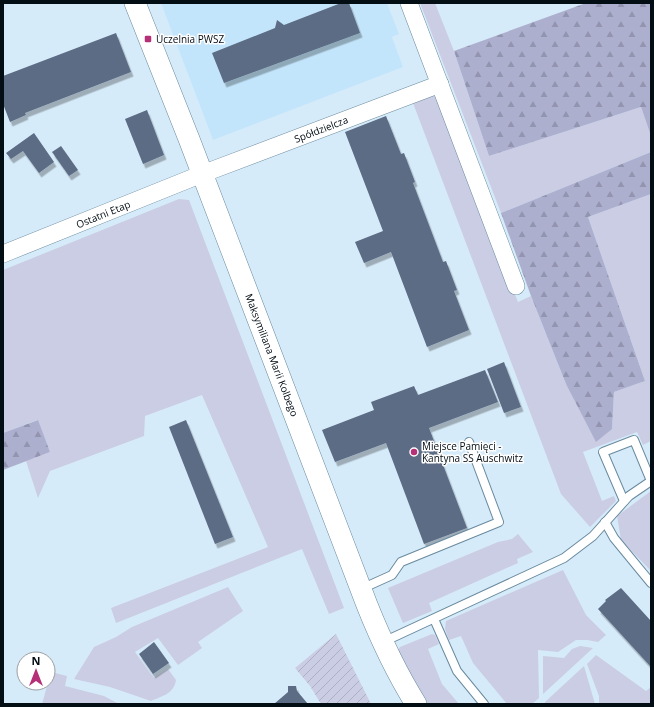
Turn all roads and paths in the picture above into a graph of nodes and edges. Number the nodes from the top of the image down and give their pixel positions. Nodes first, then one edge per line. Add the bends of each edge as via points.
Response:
1 (135, 3) edge
2 (409, 3) edge
3 (440, 84) junction
4 (202, 174) junction
5 (3, 254) edge
6 (516, 286) dead end
7 (469, 442) dead end
8 (651, 481) edge
9 (624, 501) junction
10 (605, 522) junction
11 (651, 583) edge
12 (361, 589) junction
13 (434, 619) junction
14 (382, 642) junction
15 (416, 704) edge
16 (484, 704) edge

1 - 4 street, Maksymiliana Marii Kolbego
2 - 3 street
3 - 4 street, Spółdzielcza
3 - 6 street
4 - 5 street, Ostatni Etap
4 - 12 street, Maksymiliana Marii Kolbego
7 - 12 lane via 499,522 401,562 392,574
8 - 9 lane
8 - 9 lane via 634,440 603,452
9 - 10 lane
10 - 11 lane via 614,538
10 - 13 lane via 588,541 564,558
12 - 14 street, Maksymiliana Marii Kolbego
13 - 14 lane
13 - 16 lane via 457,671
14 - 15 street, Maksymiliana Marii Kolbego via 400,679

